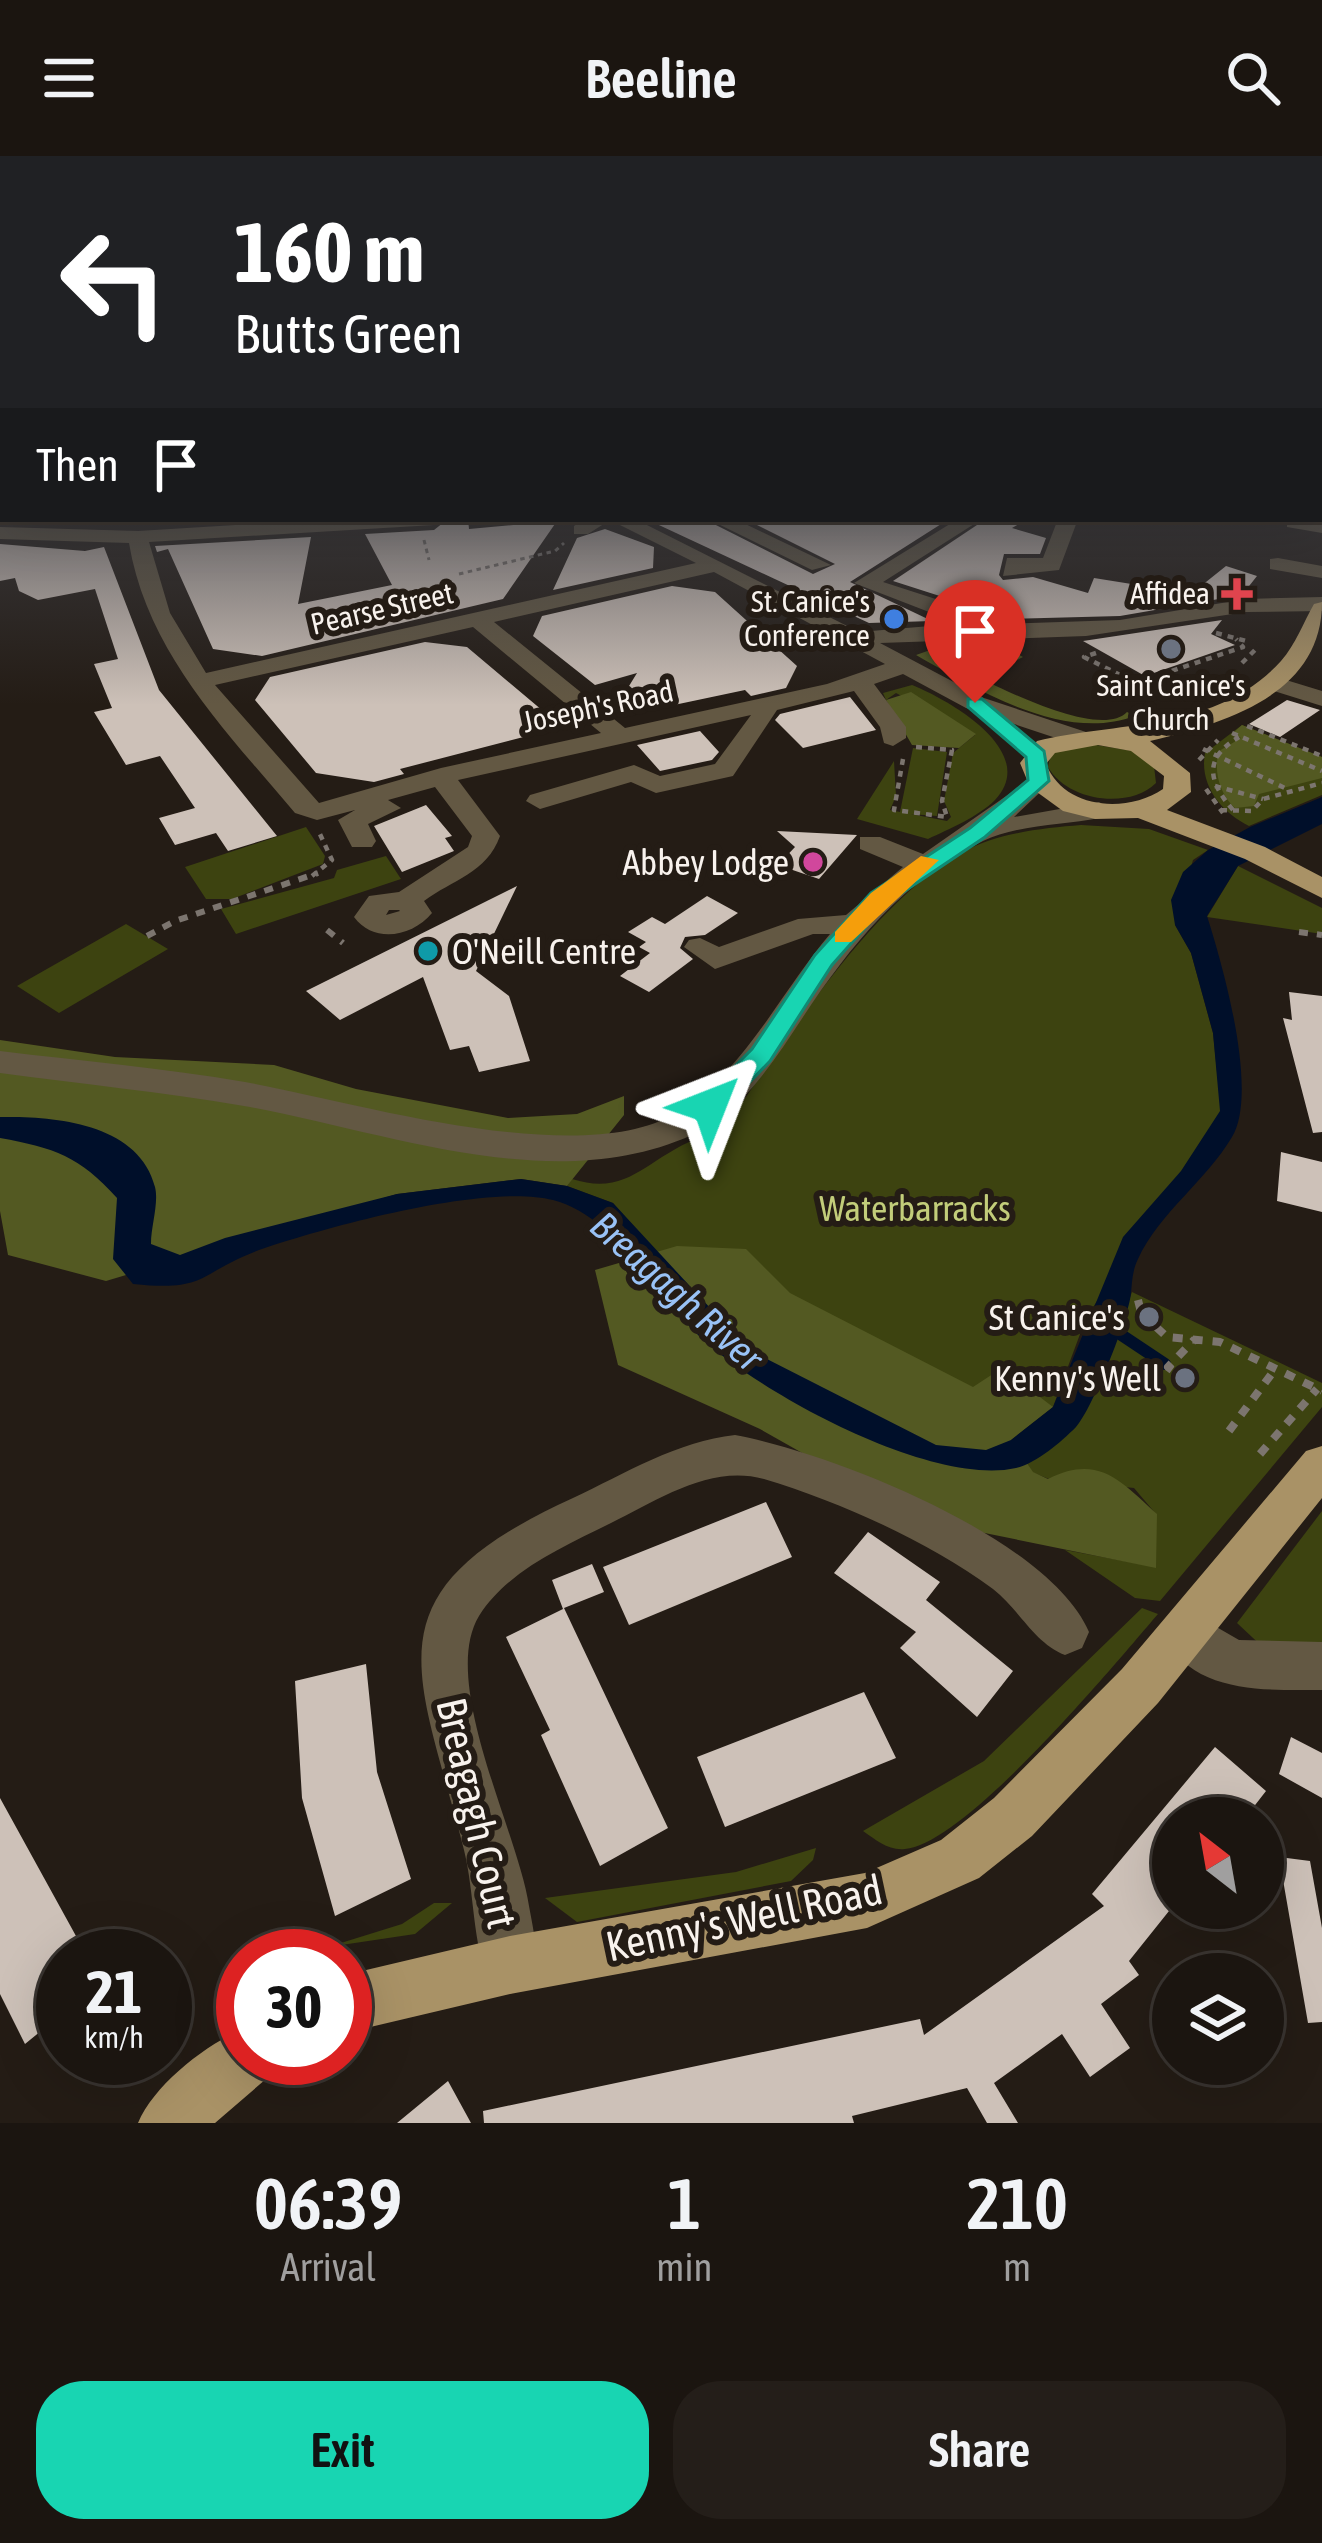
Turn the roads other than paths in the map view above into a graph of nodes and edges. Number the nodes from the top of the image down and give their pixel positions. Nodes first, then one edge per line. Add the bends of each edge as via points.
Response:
1 (385, 522) edge
2 (625, 522) edge
3 (725, 522) edge
4 (785, 522) edge
5 (967, 522) edge
6 (1067, 522) edge
7 (1294, 523) dead end
8 (1322, 527) edge
9 (0, 533) edge
10 (139, 537) junction
11 (760, 538) junction
12 (1278, 564) dead end
13 (717, 565) junction
14 (1011, 571) dead end
15 (1322, 572) edge
16 (758, 586) junction
17 (1296, 601) junction
18 (1321, 613) edge
19 (477, 619) junction
20 (956, 627) junction
21 (858, 639) junction
22 (1227, 641) road end
23 (829, 646) dead end
24 (907, 665) junction
25 (201, 681) junction
26 (861, 683) junction
27 (1281, 685) junction
28 (1322, 699) edge
29 (975, 703) junction
30 (763, 705) junction
31 (1219, 726) junction
32 (620, 736) junction
33 (1078, 737) junction
34 (1119, 740) junction
35 (902, 744) road end
36 (1170, 763) junction
37 (1038, 768) junction
38 (447, 781) junction
39 (1189, 786) junction
40 (540, 801) dead end
41 (1099, 810) junction
42 (1143, 810) junction
43 (1217, 815) junction
44 (977, 832) junction
45 (362, 841) dead end
46 (870, 843) dead end
47 (922, 864) junction
48 (1321, 886) edge
49 (407, 900) dead end
50 (854, 924) junction
51 (700, 947) dead end
52 (0, 1062) edge
53 (1322, 1465) edge
54 (1065, 1632) dead end
55 (1186, 1633) junction
56 (1322, 1666) edge
57 (510, 1965) junction
58 (372, 1997) edge
59 (216, 2082) edge
60 (169, 2123) edge

1 - 10 street
2 - 13 street
3 - 11 street
4 - 11 street
5 - 20 street via 865,584 937,608
6 - 14 street via 1051,565 1015,563
7 - 8 street
9 - 10 street
10 - 25 street via 148,581
11 - 16 street via 820,565
12 - 15 street
13 - 16 street
13 - 19 street, Pearse Street
16 - 21 street
17 - 18 street
17 - 20 street via 1018,640
17 - 22 street
18 - 27 main road
19 - 25 street, Pearse Street
19 - 32 street
20 - 21 street
21 - 23 street
21 - 24 street
24 - 26 street, Joseph's Road
24 - 29 street
25 - 38 street, Joseph's Road via 311,809 336,811
26 - 30 street, Joseph's Road
26 - 35 street
27 - 28 street
27 - 31 main road
29 - 33 street
29 - 37 street
30 - 32 street, Joseph's Road
30 - 40 street via 765,714 724,770 656,785 634,773
31 - 34 main road
31 - 36 main road
32 - 38 street, Joseph's Road
33 - 34 main road
33 - 37 main road via 1060,740
34 - 36 main road
36 - 39 main road
37 - 41 main road via 1073,803
37 - 44 street
38 - 45 street via 352,820
38 - 49 street via 486,836 484,848
39 - 42 main road
39 - 43 main road
41 - 42 main road
41 - 44 street
42 - 43 main road
43 - 48 main road via 1262,857
44 - 47 street
46 - 47 street
47 - 50 street
50 - 51 street via 808,925 715,958
50 - 52 street via 761,1055 710,1106 680,1128 616,1143 464,1139 245,1094
53 - 55 main road, Kenny's Well Road
54 - 57 street, Breagagh Court via 1006,1571 946,1537 782,1463 731,1453 546,1532 480,1582 453,1618 445,1664 450,1724 494,1861
55 - 56 street via 1221,1661 1252,1671
55 - 57 main road, Kenny's Well Road via 1013,1817 960,1859 867,1900
57 - 58 main road, Kenny's Well Road
59 - 60 main road

